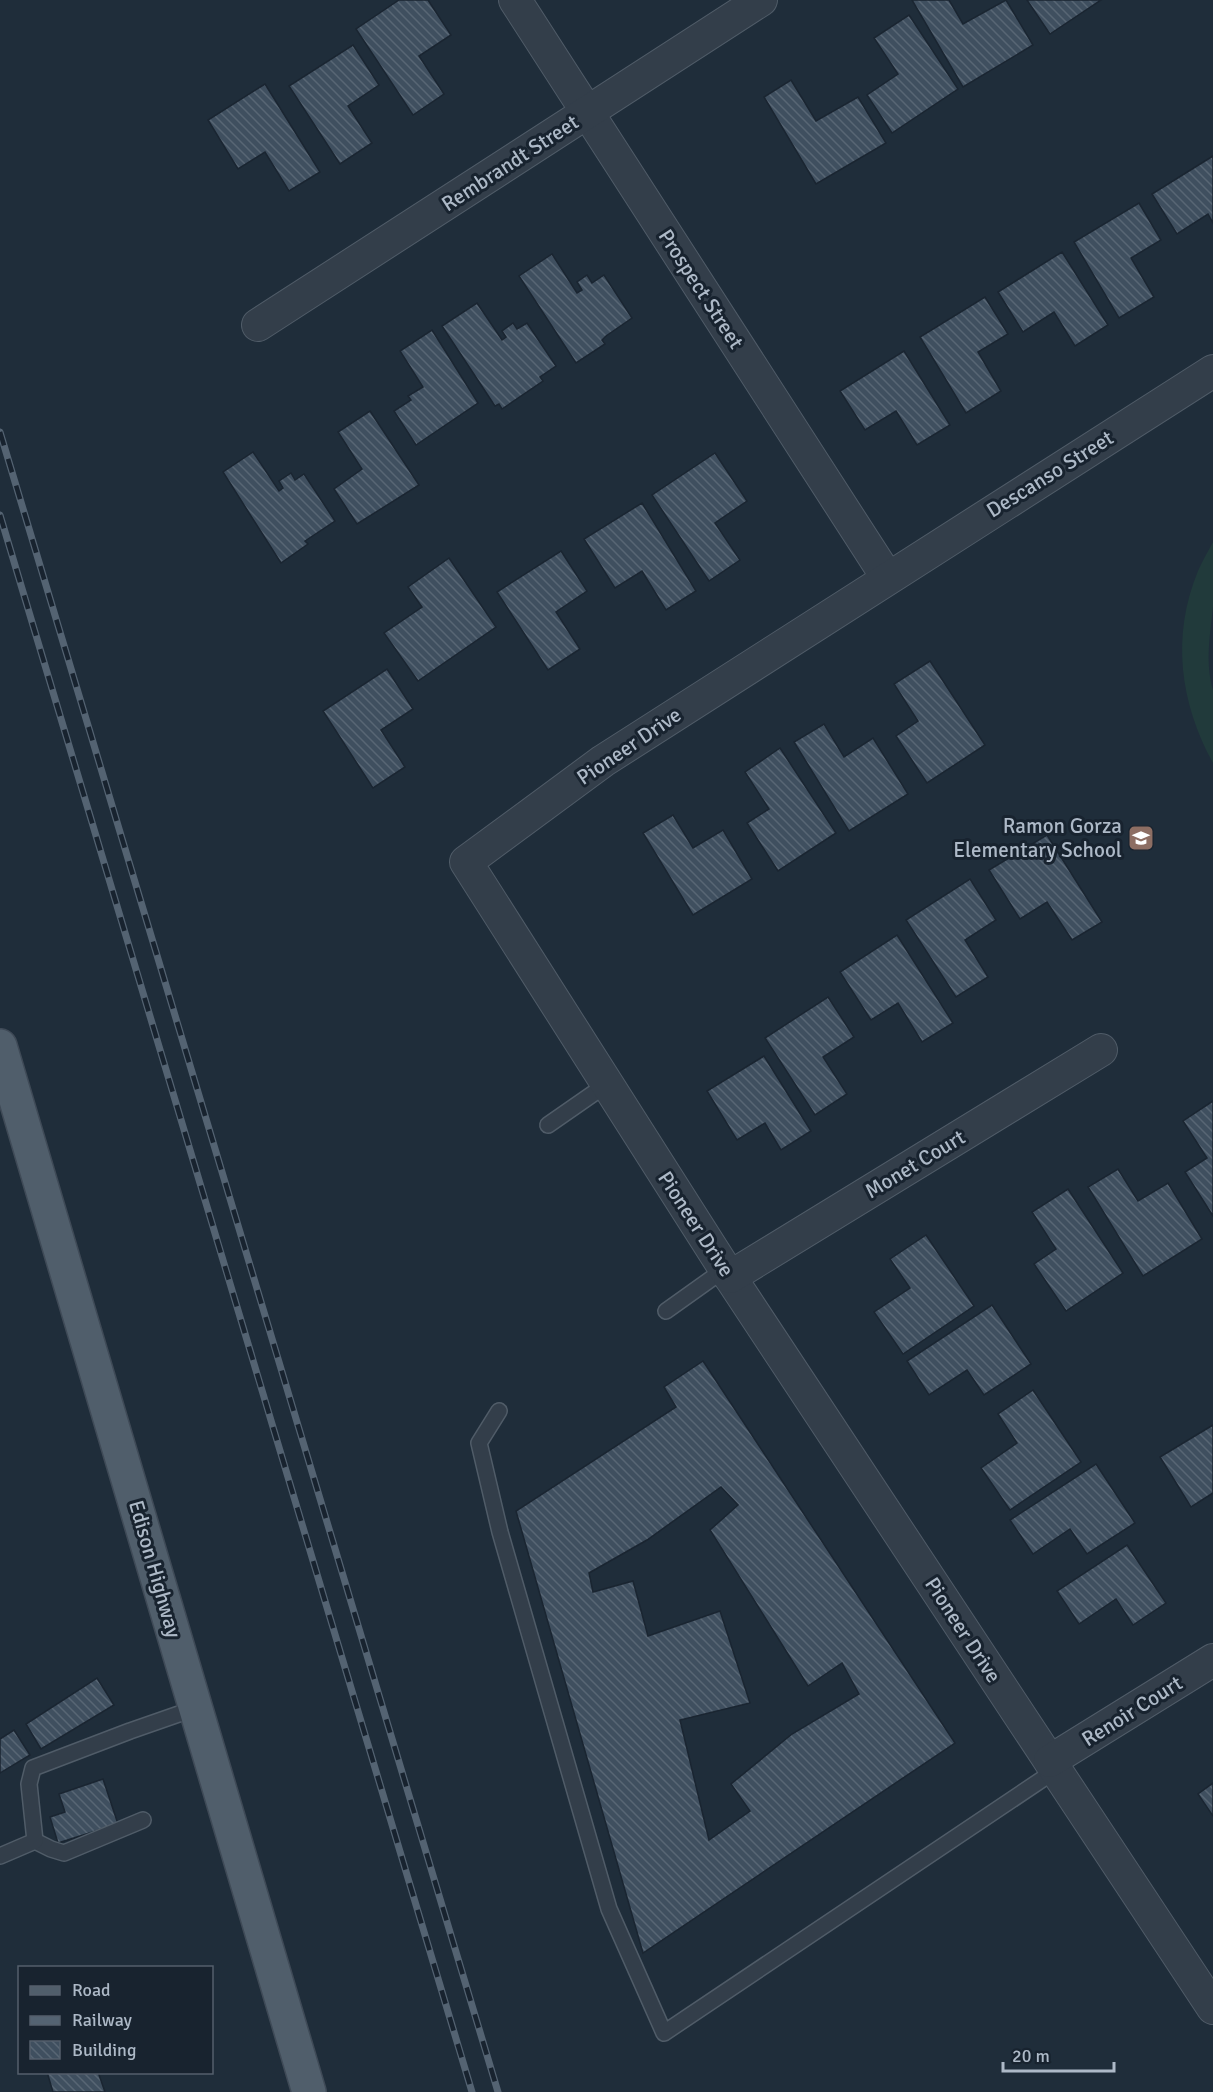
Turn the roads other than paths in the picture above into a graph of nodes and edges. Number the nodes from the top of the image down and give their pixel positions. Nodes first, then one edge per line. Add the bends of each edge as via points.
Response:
1 (515, 0) edge
2 (761, 0) edge
3 (588, 112) junction
4 (258, 325) dead end
5 (1213, 371) edge
6 (888, 578) junction
7 (0, 1046) edge
8 (1101, 1050) dead end
9 (607, 1084) junction
10 (548, 1125) dead end
11 (727, 1273) junction
12 (666, 1311) dead end
13 (499, 1411) dead end
14 (1213, 1660) edge
15 (196, 1708) junction
16 (1053, 1766) junction
17 (143, 1820) dead end
18 (35, 1841) junction
19 (0, 1856) edge
20 (1213, 2007) edge
21 (309, 2092) edge

1 - 3 street, Prospect Street
2 - 3 street, Rembrandt Street
3 - 4 street, Rembrandt Street
3 - 6 street, Prospect Street
5 - 6 street, Descanso Street
6 - 9 street, Pioneer Drive via 603,761 466,862
7 - 15 main road, Edison Highway
8 - 11 street, Monet Court
9 - 10 lane
9 - 11 street, Pioneer Drive
11 - 12 lane
11 - 16 street, Pioneer Drive
13 - 16 lane via 479,1443 500,1532 609,1909 664,2032
14 - 16 street, Renoir Court
15 - 18 lane via 33,1768 28,1784
15 - 21 main road, Edison Highway
16 - 20 street, Pioneer Drive
17 - 18 lane via 64,1853
18 - 19 lane

